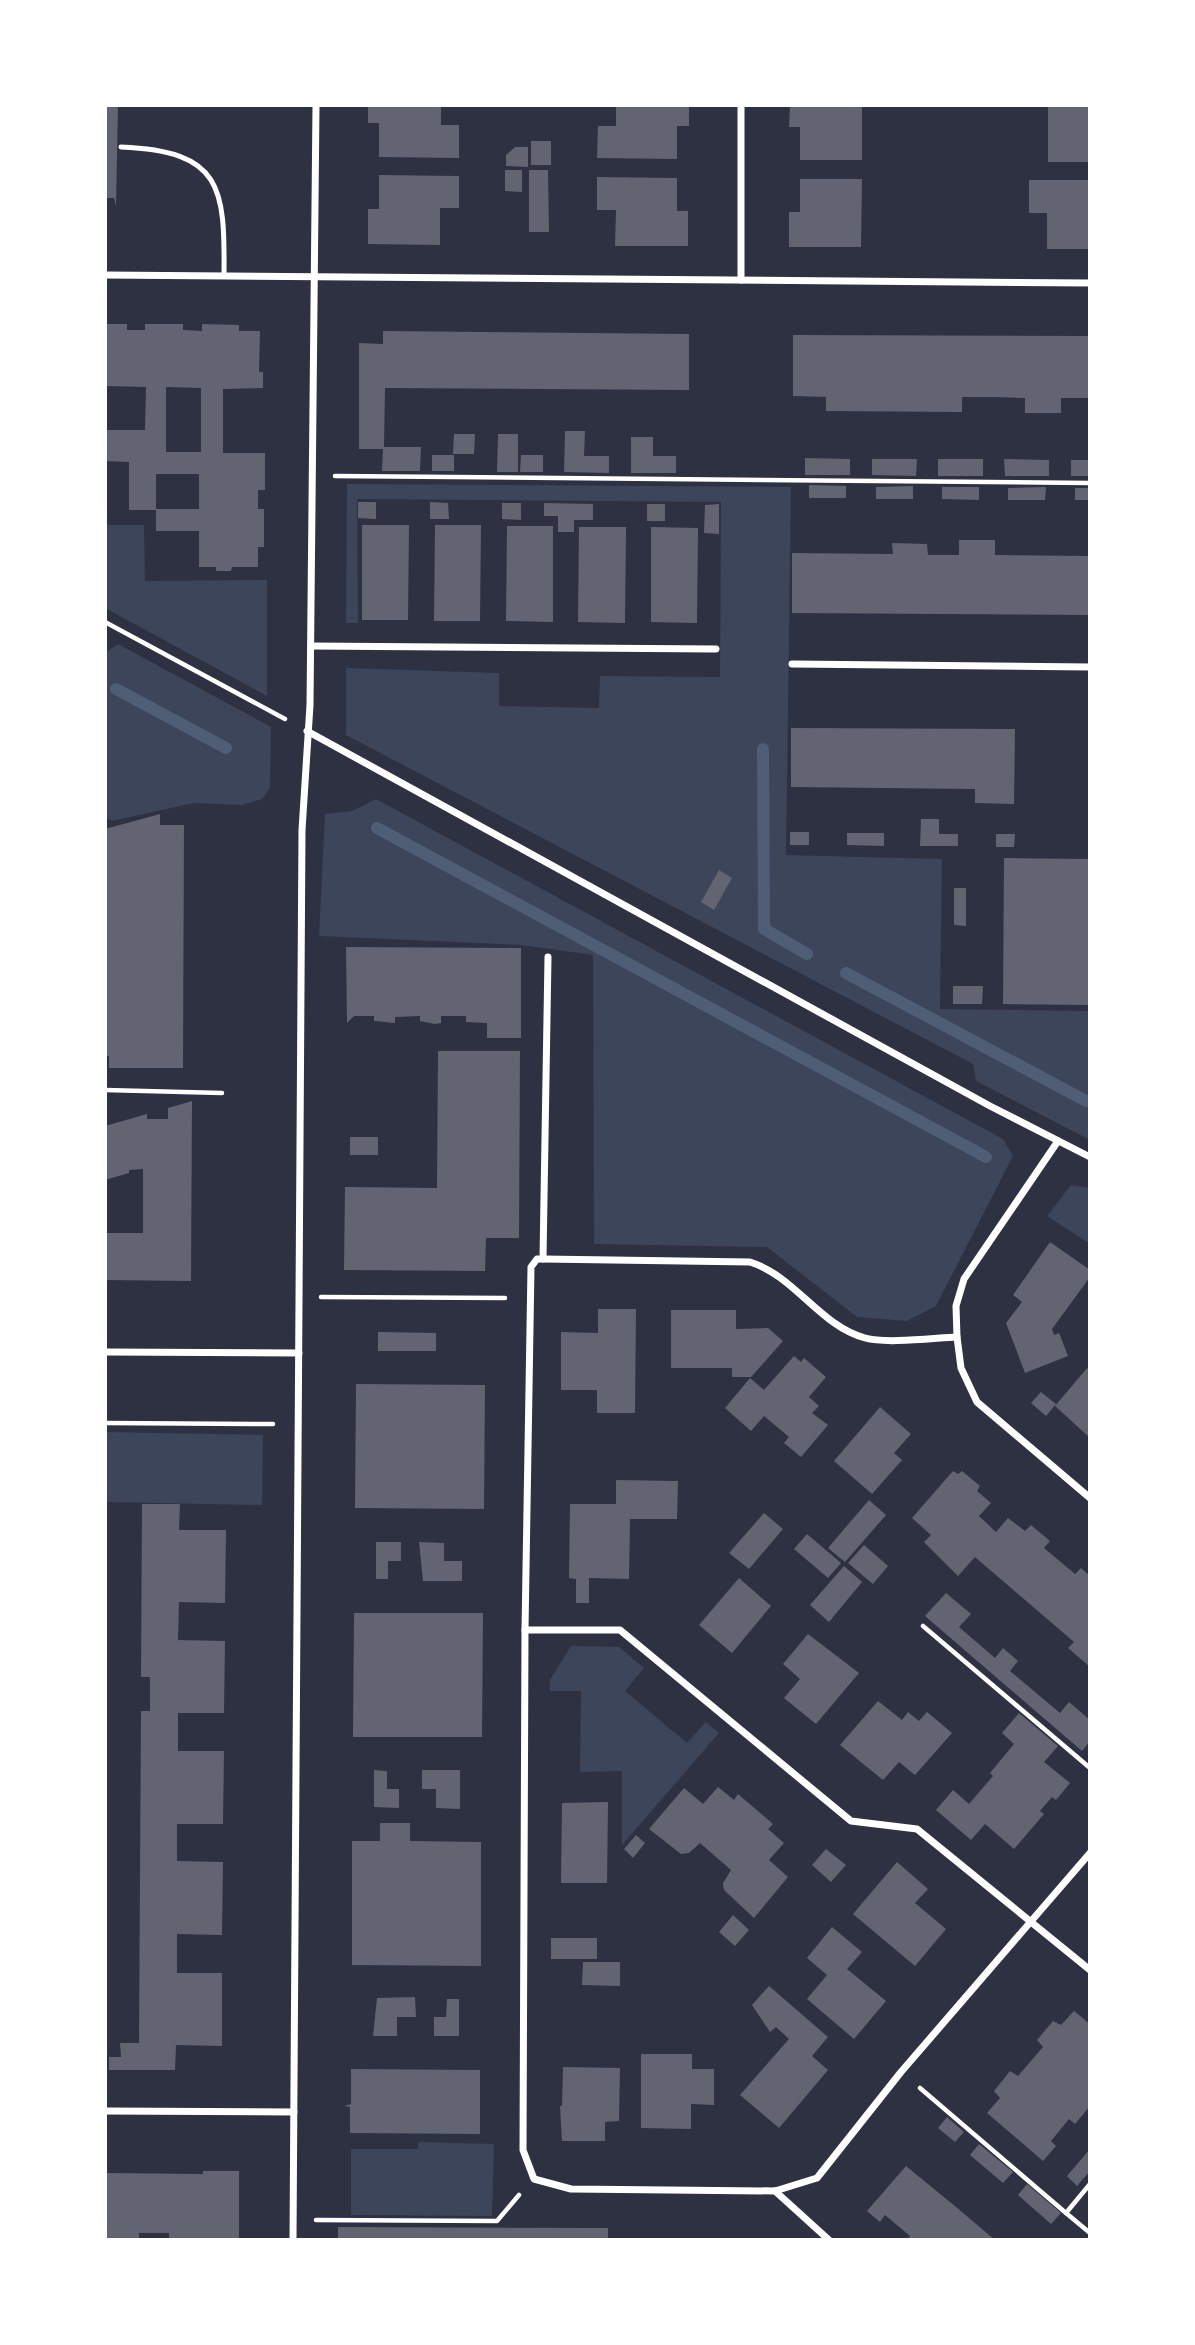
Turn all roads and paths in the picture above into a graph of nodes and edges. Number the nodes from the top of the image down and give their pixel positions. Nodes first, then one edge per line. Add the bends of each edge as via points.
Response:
1 (316, 105) edge
2 (741, 105) edge
3 (121, 147) dead end
4 (105, 275) edge
5 (224, 276) junction
6 (314, 277) junction
7 (741, 279) junction
8 (1090, 283) edge
9 (312, 476) junction
10 (1090, 483) edge
11 (106, 623) edge
12 (105, 630) edge
13 (311, 646) junction
14 (716, 649) dead end
15 (792, 664) dead end
16 (1090, 667) edge
17 (307, 731) junction
18 (548, 957) dead end
19 (105, 1090) edge
20 (222, 1093) dead end
21 (1058, 1140) junction
22 (1090, 1157) edge
23 (540, 1259) junction
24 (299, 1297) junction
25 (530, 1298) junction
26 (957, 1337) junction
27 (105, 1352) edge
28 (299, 1353) junction
29 (105, 1423) edge
30 (298, 1424) junction
31 (1090, 1498) edge
32 (923, 1626) dead end
33 (525, 1630) junction
34 (1090, 1768) edge
35 (1090, 1853) edge
36 (1031, 1923) junction
37 (1090, 1970) edge
38 (901, 2072) junction
39 (105, 2111) edge
40 (294, 2112) junction
41 (534, 2179) junction
42 (1090, 2184) edge
43 (775, 2191) junction
44 (1066, 2213) junction
45 (293, 2219) junction
46 (1090, 2233) edge
47 (293, 2240) edge
48 (829, 2240) edge

1 - 6 street
2 - 7 street
3 - 5 lane via 172,152 207,174 225,214
4 - 5 street
5 - 6 street
6 - 7 street
6 - 9 street
7 - 8 street
9 - 10 path
9 - 13 street
11 - 12 path
11 - 17 path
13 - 14 street
13 - 17 street
15 - 16 street
17 - 21 street
17 - 24 street via 302,830
18 - 23 street
19 - 20 path
21 - 22 street
21 - 26 street via 964,1279 956,1306
23 - 25 street via 531,1267
23 - 26 street via 750,1262 770,1268 844,1329 867,1339
24 - 25 path
24 - 28 street
25 - 33 street
26 - 31 street via 961,1368 977,1402
27 - 28 street
28 - 30 street
29 - 30 path
30 - 40 street
32 - 34 path
33 - 36 street via 620,1630 851,1821 917,1829
33 - 41 street via 523,2150
35 - 36 street
36 - 37 street
36 - 38 street
38 - 43 street via 817,2178
38 - 44 path
39 - 40 street
40 - 45 street
41 - 43 street via 571,2189
41 - 45 path via 497,2221
42 - 44 path
43 - 48 street
44 - 46 path
45 - 47 street

